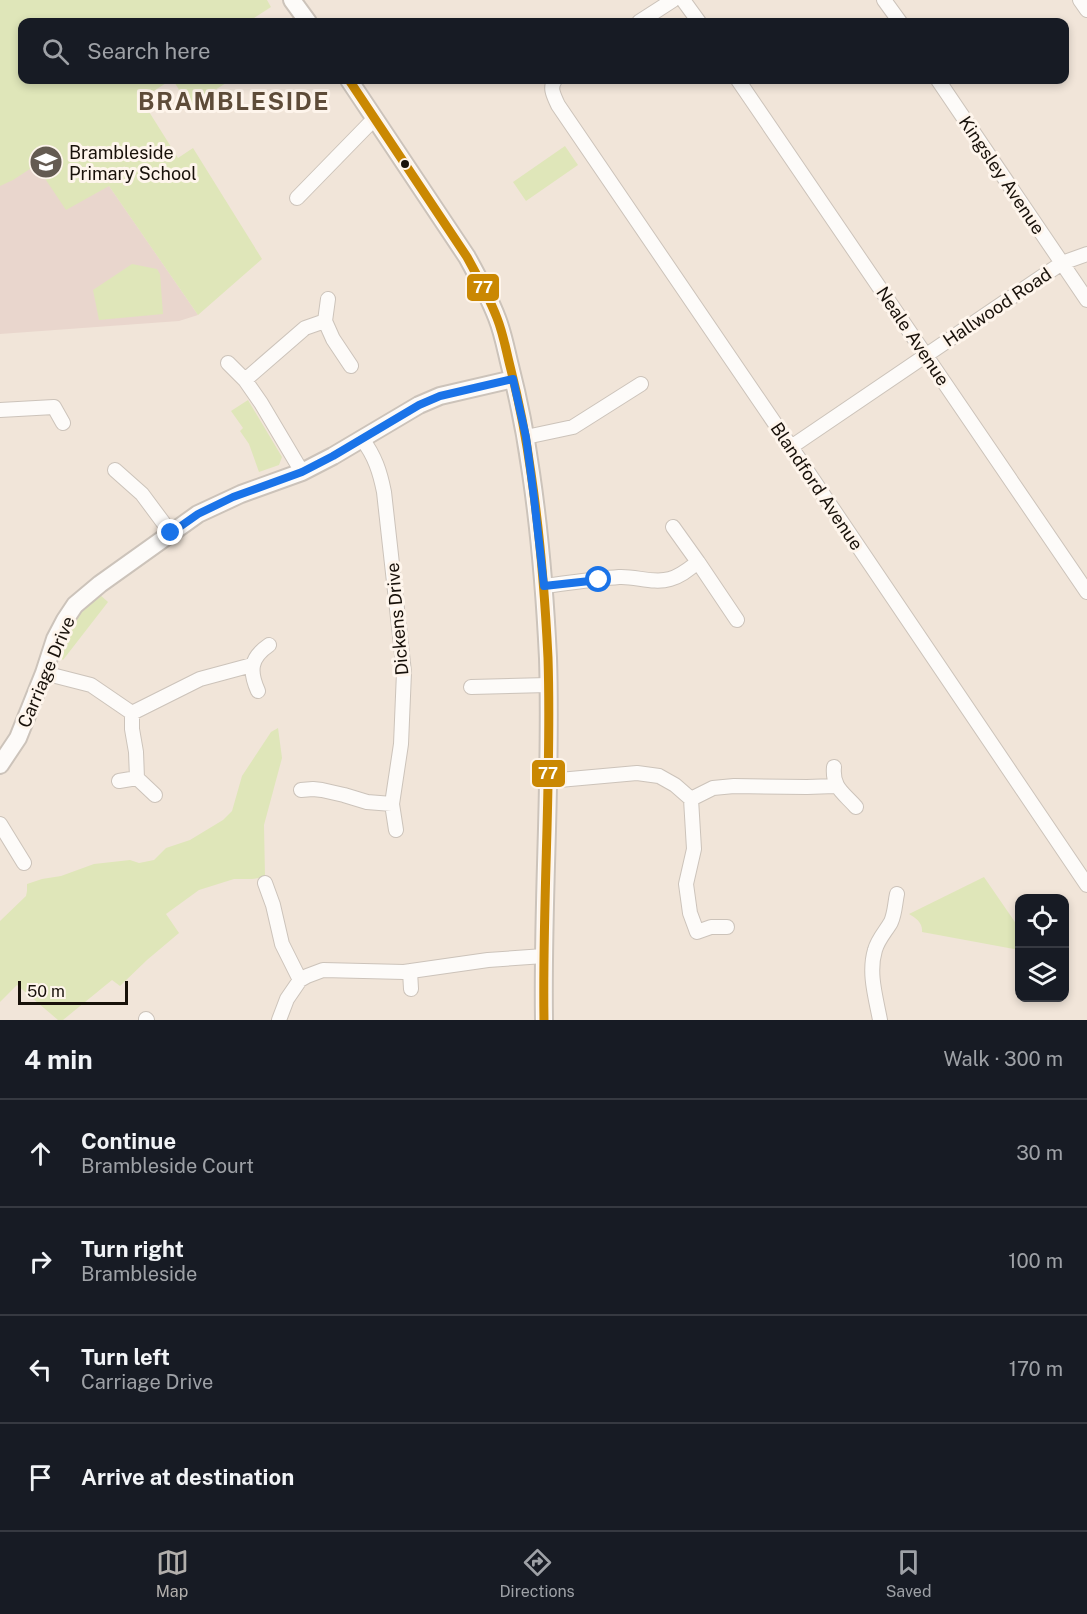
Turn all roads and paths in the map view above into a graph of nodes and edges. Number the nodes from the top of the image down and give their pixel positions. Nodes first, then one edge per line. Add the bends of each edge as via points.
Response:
1 (292, 0) edge
2 (673, 0) edge
3 (683, 0) edge
4 (884, 0) edge
5 (1080, 0) edge
6 (1087, 10) edge
7 (305, 18) edge
8 (645, 18) edge
9 (696, 18) edge
10 (897, 18) edge
11 (352, 84) edge
12 (553, 84) edge
13 (741, 84) edge
14 (941, 84) edge
15 (375, 118) junction
16 (297, 198) dead end
17 (1087, 254) edge
18 (1062, 263) junction
19 (328, 299) dead end
20 (1087, 300) edge
21 (325, 321) junction
22 (926, 356) junction
23 (228, 363) dead end
24 (351, 366) dead end
25 (513, 379) junction
26 (245, 380) junction
27 (641, 384) dead end
28 (0, 410) edge
29 (63, 423) dead end
30 (526, 437) junction
31 (362, 439) junction
32 (791, 447) junction
33 (115, 470) dead end
34 (302, 472) junction
35 (673, 526) dead end
36 (171, 533) junction
37 (698, 562) junction
38 (544, 586) junction
39 (1087, 592) edge
40 (737, 620) dead end
41 (269, 645) dead end
42 (252, 664) junction
43 (45, 673) junction
44 (548, 685) junction
45 (471, 687) dead end
46 (258, 691) dead end
47 (132, 713) junction
48 (0, 765) edge
49 (834, 767) dead end
50 (137, 778) junction
51 (119, 781) dead end
52 (548, 781) junction
53 (836, 786) junction
54 (301, 790) dead end
55 (155, 795) dead end
56 (691, 799) junction
57 (393, 804) junction
58 (856, 807) dead end
59 (0, 824) edge
60 (396, 830) dead end
61 (5, 842) edge
62 (24, 863) dead end
63 (265, 882) dead end
64 (1087, 885) edge
65 (897, 894) dead end
66 (727, 927) dead end
67 (544, 956) junction
68 (410, 971) junction
69 (300, 980) junction
70 (411, 989) dead end
71 (279, 1020) edge
72 (544, 1020) edge
73 (880, 1020) edge

1 - 7 street
2 - 8 street
3 - 9 street
4 - 10 street
5 - 6 street
11 - 15 street
12 - 32 street, Blandford Avenue via 558,105
13 - 22 street, Neale Avenue
14 - 18 street, Kingsley Avenue
15 - 16 street
15 - 25 street via 467,257 497,319
17 - 18 street, Hallwood Road
18 - 20 street, Kingsley Avenue
18 - 22 street, Hallwood Road
19 - 21 street
21 - 24 street
21 - 26 street via 305,328
22 - 32 street, Hallwood Road
22 - 39 street, Neale Avenue
23 - 26 street
25 - 30 street
25 - 31 street, Carriage Drive via 440,396
26 - 34 street
27 - 30 street via 573,427
28 - 29 street via 54,407
30 - 38 street
31 - 34 street, Carriage Drive
31 - 57 street, Dickens Drive via 380,469 404,672
32 - 64 street, Blandford Avenue
33 - 36 street via 142,495
34 - 36 street, Carriage Drive via 233,497
35 - 37 street
36 - 43 street, Carriage Drive via 75,605 55,639
37 - 38 street via 669,579 620,577
37 - 40 street
38 - 44 street
41 - 42 street
42 - 46 street
42 - 47 street via 200,679
43 - 47 street via 91,685
43 - 48 street, Carriage Drive via 18,738
44 - 45 street
44 - 52 street
47 - 50 street
49 - 53 street
50 - 51 street
50 - 55 street
52 - 56 street via 637,773 659,776
52 - 67 street
53 - 56 street via 734,786 712,788
53 - 58 street
54 - 57 street via 322,790 367,802
56 - 66 street via 694,849 686,884 692,936 711,927
57 - 60 street, Dickens Drive
59 - 61 street
61 - 62 street
63 - 69 street via 282,944
65 - 73 street via 891,921 874,951 873,985
67 - 68 street
67 - 72 street
68 - 69 street via 323,970
68 - 70 street
69 - 71 street

